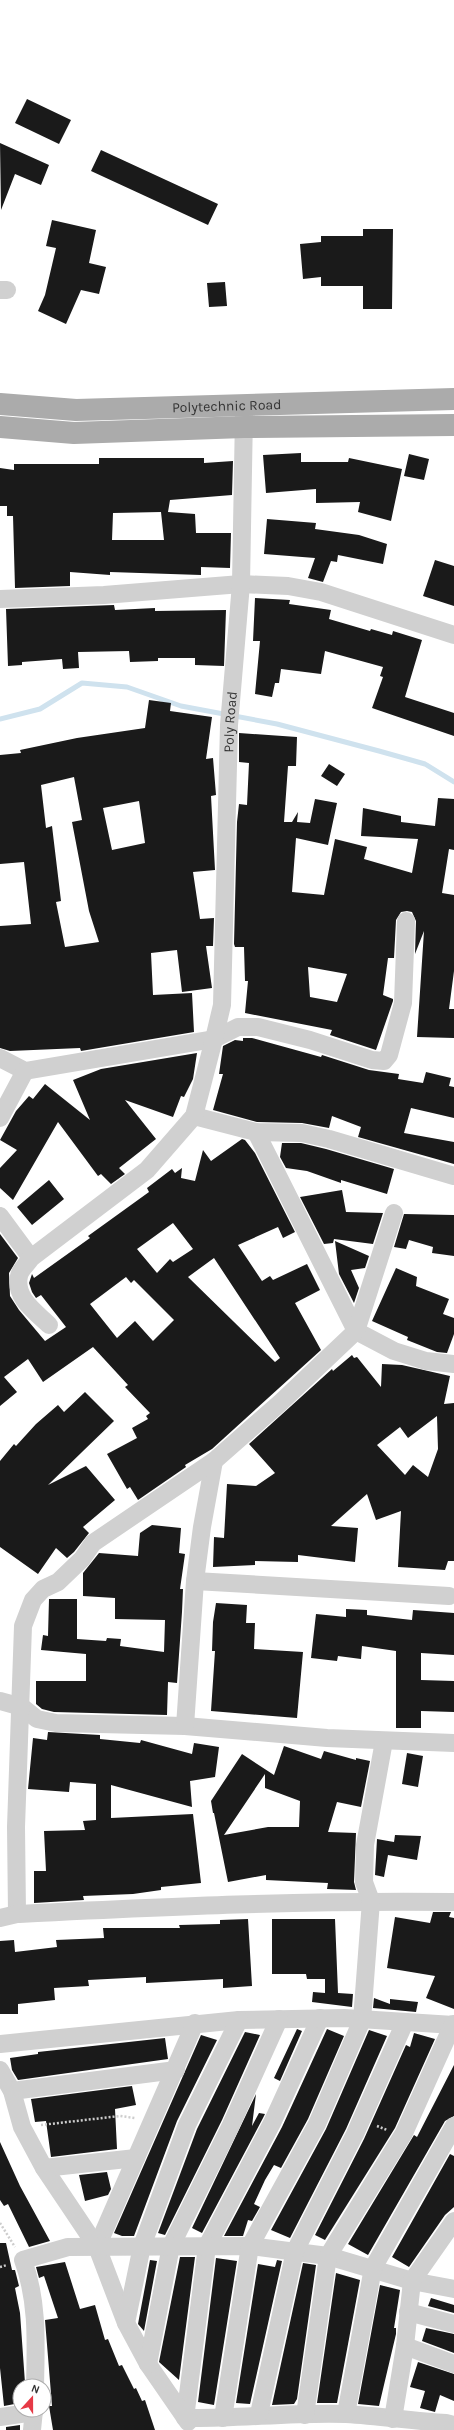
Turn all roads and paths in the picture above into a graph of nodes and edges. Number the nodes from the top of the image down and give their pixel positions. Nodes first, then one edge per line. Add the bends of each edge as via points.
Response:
1 (454, 399) edge
2 (0, 404) edge
3 (244, 405) junction
4 (454, 425) edge
5 (0, 427) edge
6 (244, 427) junction
7 (241, 584) junction
8 (0, 599) edge
9 (454, 635) edge
10 (406, 921) dead end
11 (214, 1039) junction
12 (0, 1058) edge
13 (25, 1071) junction
14 (194, 1116) junction
15 (0, 1118) edge
16 (256, 1132) junction
17 (454, 1176) edge
18 (394, 1213) dead end
19 (0, 1216) edge
20 (32, 1258) junction
21 (49, 1325) dead end
22 (356, 1331) junction
23 (454, 1364) edge
24 (214, 1461) junction
25 (195, 1581) junction
26 (449, 1596) dead end
27 (0, 1702) edge
28 (22, 1706) junction
29 (185, 1726) junction
30 (384, 1742) junction
31 (454, 1743) edge
32 (371, 1901) junction
33 (454, 1902) edge
34 (9, 1916) edge
35 (320, 2018) junction
36 (279, 2019) junction
37 (239, 2020) junction
38 (362, 2020) junction
39 (405, 2022) junction
40 (195, 2023) junction
41 (453, 2025) edge
42 (0, 2044) edge
43 (0, 2070) edge
44 (176, 2070) junction
45 (12, 2091) junction
46 (454, 2126) edge
47 (136, 2158) junction
48 (44, 2168) junction
49 (454, 2221) edge
50 (0, 2223) edge
51 (142, 2246) junction
52 (171, 2246) junction
53 (207, 2246) junction
54 (250, 2246) junction
55 (97, 2247) junction
56 (295, 2251) junction
57 (328, 2256) junction
58 (23, 2260) junction
59 (373, 2268) junction
60 (412, 2281) junction
61 (454, 2289) edge
62 (408, 2312) junction
63 (126, 2323) junction
64 (454, 2324) edge
65 (405, 2346) junction
66 (148, 2364) junction
67 (454, 2364) edge
68 (35, 2378) edge
69 (12, 2414) edge
70 (258, 2414) junction
71 (305, 2414) junction
72 (346, 2414) junction
73 (0, 2416) edge
74 (33, 2418) edge
75 (223, 2418) junction
76 (393, 2418) junction
77 (188, 2424) edge
78 (454, 2425) edge
79 (32, 2430) edge

1 - 3 main road, Polytechnic Road
2 - 3 main road, Polytechnic Road via 76,410
3 - 6 street, Poly Road
4 - 6 main road, Polytechnic Road
5 - 6 main road, Polytechnic Road via 74,433
6 - 7 street, Poly Road
7 - 8 street via 104,595
7 - 9 street via 288,586 321,592
7 - 11 street, Poly Road via 229,725 222,1005
10 - 11 street via 403,1003 390,1055 384,1062 258,1027 238,1027
11 - 13 street
11 - 14 street, Poly Road
12 - 13 street
13 - 15 street
14 - 16 street
14 - 20 street via 147,1170
16 - 17 street via 302,1133
16 - 22 street
18 - 22 street
19 - 20 street
20 - 21 street via 19,1275 19,1288 24,1301
22 - 23 street via 394,1351 426,1361
22 - 24 street
24 - 25 street
24 - 28 street via 93,1543 82,1559 58,1582 43,1589 33,1600 23,1626
25 - 26 street
25 - 29 street
27 - 28 street
28 - 29 street via 37,1719 56,1723
28 - 34 street
29 - 30 street
30 - 31 street
30 - 32 street via 365,1845 364,1882
32 - 33 street
32 - 34 street via 205,1905
32 - 38 street
35 - 36 street
35 - 38 street
35 - 53 street via 272,2123
36 - 37 street
36 - 52 street via 231,2125
37 - 40 street
37 - 51 street via 187,2125
38 - 39 street
38 - 54 street via 317,2124
39 - 41 street
39 - 56 street via 356,2134
40 - 42 street
40 - 44 street
41 - 57 street via 404,2133
43 - 45 street
44 - 45 street
44 - 47 street
45 - 48 street via 22,2127
46 - 59 street
47 - 48 street
47 - 55 street
48 - 55 street
49 - 60 street
50 - 58 path
51 - 52 street
51 - 55 street
51 - 63 street
52 - 53 street
52 - 66 street
53 - 54 street
53 - 77 street
54 - 56 street
54 - 75 street
55 - 58 street via 68,2246
55 - 63 street
56 - 57 street
56 - 70 street
57 - 59 street
57 - 71 street
58 - 68 street via 32,2283 35,2308
59 - 60 street
59 - 72 street
60 - 61 street
60 - 62 street
62 - 64 street
62 - 65 street
63 - 66 street
65 - 67 street
65 - 76 street
66 - 77 street
69 - 73 street
70 - 71 street
70 - 75 street
71 - 72 street
72 - 76 street
74 - 79 street
75 - 77 street
76 - 78 street

